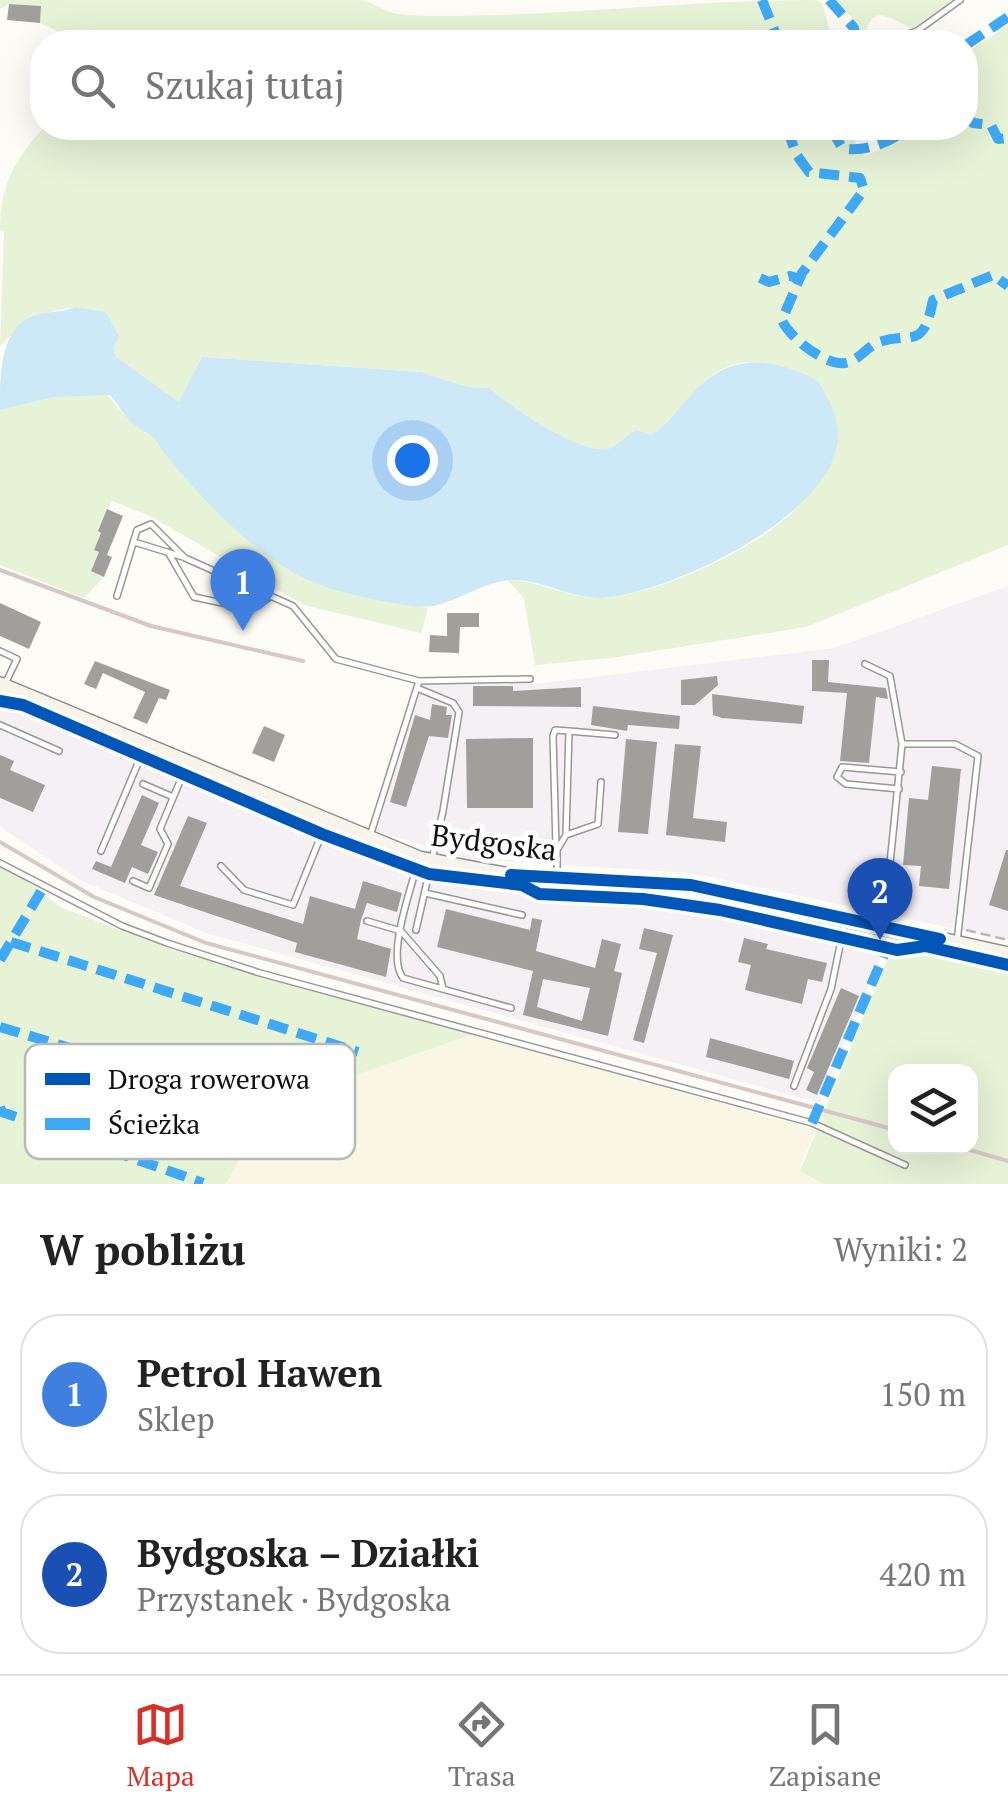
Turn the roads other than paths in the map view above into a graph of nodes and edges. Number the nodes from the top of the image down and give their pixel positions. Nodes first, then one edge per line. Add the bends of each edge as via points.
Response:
1 (960, 0) edge
2 (918, 30) edge
3 (134, 542) junction
4 (168, 552) junction
5 (185, 558) junction
6 (117, 596) dead end
7 (270, 596) junction
8 (0, 652) edge
9 (865, 664) dead end
10 (530, 678) dead end
11 (418, 684) junction
12 (2, 686) edge
13 (0, 725) edge
14 (569, 731) junction
15 (615, 735) dead end
16 (902, 744) junction
17 (146, 746) junction
18 (59, 751) dead end
19 (187, 764) junction
20 (900, 772) junction
21 (601, 782) dead end
22 (144, 784) dead end
23 (899, 790) junction
24 (173, 798) junction
25 (326, 823) junction
26 (566, 835) junction
27 (368, 841) junction
28 (101, 850) dead end
29 (557, 850) junction
30 (426, 860) junction
31 (0, 863) edge
32 (221, 866) dead end
33 (557, 876) junction
34 (133, 881) dead end
35 (425, 893) junction
36 (522, 915) dead end
37 (846, 918) junction
38 (368, 921) dead end
39 (883, 926) junction
40 (416, 930) dead end
41 (401, 931) junction
42 (959, 936) junction
43 (1008, 954) edge
44 (443, 989) junction
45 (511, 1008) dead end
46 (794, 1086) dead end
47 (906, 1165) dead end

1 - 2 lane
3 - 4 lane
3 - 5 lane via 142,525 151,524
3 - 6 lane
4 - 5 lane
4 - 7 lane via 194,596 251,609
5 - 7 lane
7 - 11 lane via 293,606 336,660
8 - 12 lane via 17,659
9 - 16 lane via 890,676
10 - 11 lane
11 - 27 lane
11 - 30 lane via 459,712
12 - 17 street, Bydgoska
13 - 18 lane
14 - 15 lane
14 - 26 lane
14 - 29 lane via 554,730
16 - 20 lane
16 - 42 lane via 954,744 978,756
17 - 19 street, Bydgoska
17 - 28 lane
19 - 24 lane
19 - 25 street, Bydgoska
20 - 23 lane
20 - 23 lane via 838,771 839,782
21 - 26 lane via 598,824
22 - 24 lane
23 - 39 lane
24 - 34 lane via 160,828 168,844 150,888
25 - 27 street, Bydgoska
25 - 32 lane via 293,905 244,890
26 - 29 lane
27 - 30 street, Bydgoska
29 - 33 lane
30 - 33 street, Bydgoska
30 - 35 lane
30 - 41 lane
31 - 47 lane via 167,943 812,1124
33 - 37 street, Bydgoska via 692,885
35 - 36 lane
35 - 40 lane
37 - 39 street, Bydgoska
37 - 46 lane via 832,989
38 - 41 lane
39 - 42 street, Bydgoska
41 - 44 lane via 440,976
41 - 44 lane via 403,978
42 - 43 street, Bydgoska
44 - 45 lane

